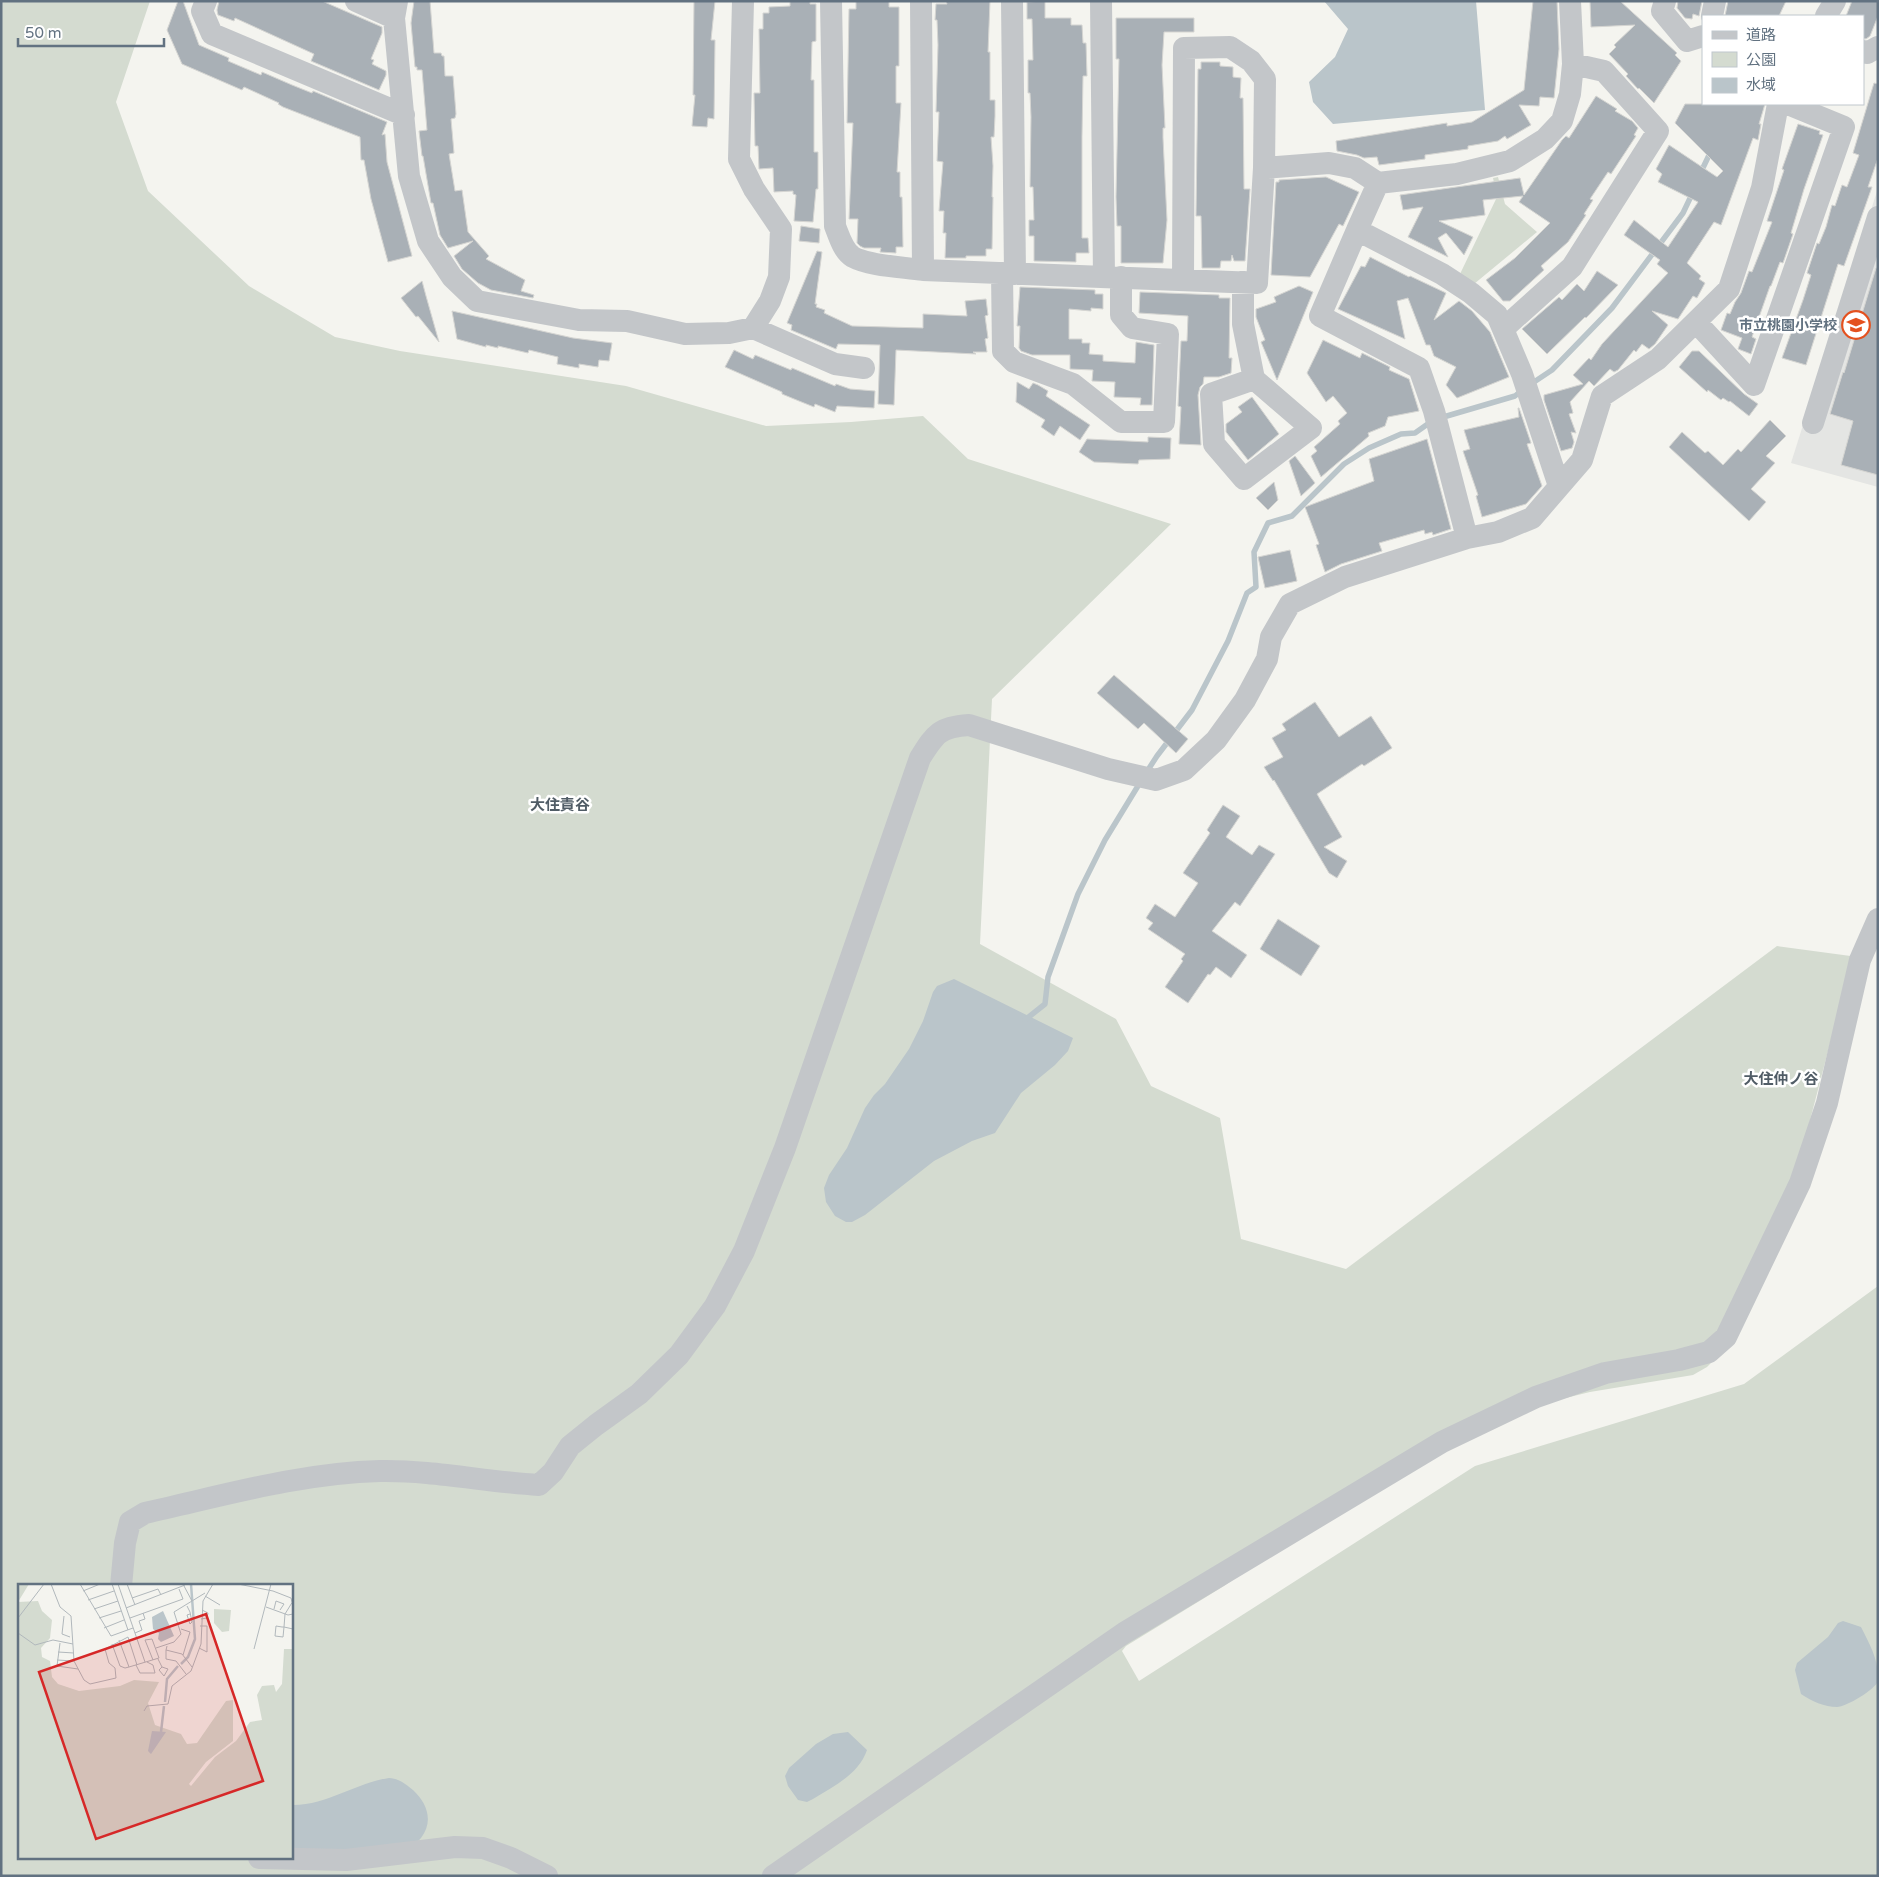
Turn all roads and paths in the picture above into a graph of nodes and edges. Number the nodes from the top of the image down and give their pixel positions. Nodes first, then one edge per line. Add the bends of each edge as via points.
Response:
1 (206, 1) edge
2 (356, 1) edge
3 (743, 1) edge
4 (831, 1) edge
5 (921, 1) edge
6 (1012, 1) edge
7 (1101, 1) edge
8 (1570, 1) edge
9 (1665, 1) edge
10 (1715, 1) edge
11 (1834, 1) edge
12 (396, 10) edge
13 (1712, 15) edge
14 (1827, 15) edge
15 (1702, 36) edge
16 (1878, 47) edge
17 (1864, 52) edge
18 (1573, 64) junction
19 (1778, 105) edge
20 (1790, 105) edge
21 (404, 115) junction
22 (1264, 168) junction
23 (1378, 183) junction
24 (1878, 217) edge
25 (1357, 230) junction
26 (924, 270) junction
27 (1008, 274) junction
28 (1112, 277) junction
29 (1184, 279) junction
30 (1243, 282) junction
31 (1696, 322) junction
32 (753, 328) junction
33 (1504, 330) junction
34 (864, 368) dead end
35 (1254, 379) junction
36 (1812, 423) dead end
37 (1559, 486) junction
38 (1467, 538) junction
39 (1878, 919) edge
40 (120, 1584) edge
41 (292, 1859) edge
42 (547, 1876) edge
43 (773, 1876) edge

1 - 21 street via 202,11 212,34
2 - 12 street
3 - 32 street via 739,160 780,229 779,277 770,301
4 - 26 street via 835,226 852,256
5 - 26 street
6 - 27 street
7 - 28 street
8 - 18 street
9 - 15 street via 1662,11 1687,41
10 - 13 street
11 - 14 street
12 - 21 street
16 - 17 street
18 - 23 street via 1570,94 1562,121 1545,139 1510,160 1457,174
18 - 33 street via 1604,71 1658,131 1572,267
19 - 31 street via 1762,188 1729,289
20 - 31 street via 1844,127 1754,385
21 - 32 street via 409,176 428,242 452,277 477,301 579,320 627,321 685,334 729,333
22 - 23 street via 1329,163 1355,168
22 - 29 street via 1265,79 1251,61 1230,47 1184,48
22 - 30 street via 1257,283
23 - 25 street
24 - 36 street
25 - 33 street via 1471,292 1497,315
25 - 38 street via 1320,316 1419,368 1434,411
26 - 27 street
27 - 28 street
27 - 28 street via 1003,351 1014,362 1073,384 1121,422 1164,422 1168,334 1132,328 1121,315
28 - 29 street
29 - 30 street
30 - 35 street via 1244,324
31 - 37 street via 1658,359 1602,396 1582,460
32 - 34 street via 835,364
33 - 37 street
35 - 35 street via 1211,394 1214,444 1244,479 1311,428
37 - 38 street via 1532,518 1498,532
38 - 40 street via 1345,577 1290,604 1270,637 1267,659 1245,700 1216,740 1184,770 1156,780 1108,769 968,725 950,726 934,736 920,758 775,1174 744,1251 715,1306 679,1355 639,1394 570,1446 553,1472 539,1485 380,1471 304,1478 145,1513 130,1522
39 - 43 street via 1860,960 1828,1103 1800,1183 1726,1338 1709,1352 1605,1373 1536,1397 1442,1442 1124,1633
41 - 42 street via 346,1860 455,1847 483,1848

